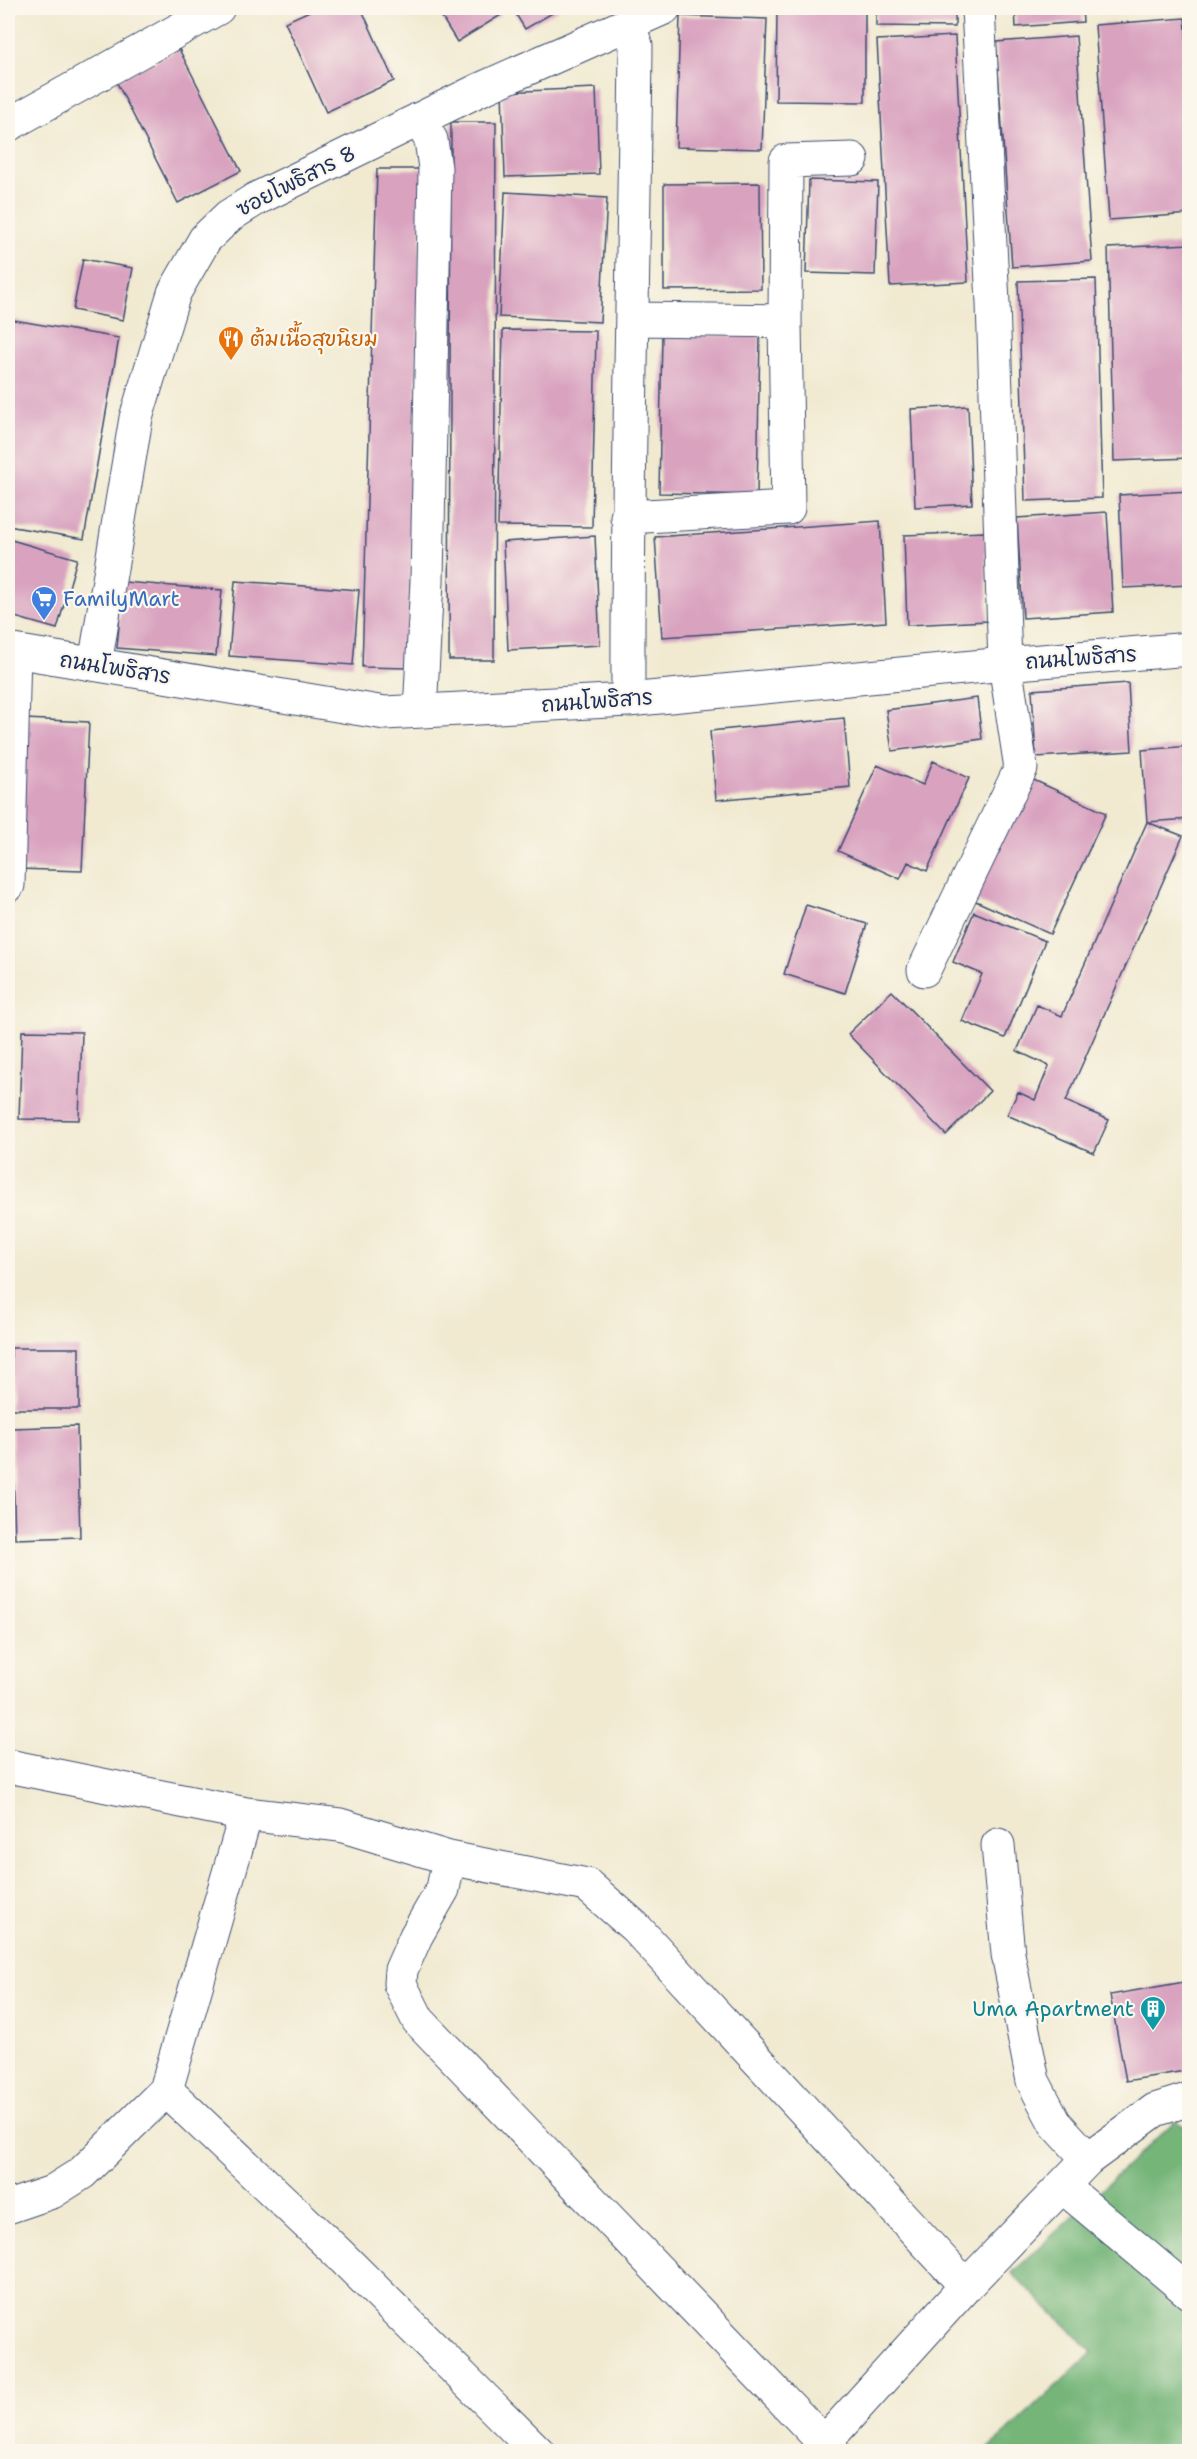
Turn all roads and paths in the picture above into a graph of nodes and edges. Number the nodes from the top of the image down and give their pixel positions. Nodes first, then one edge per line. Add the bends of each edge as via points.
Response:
1 (218, 8) edge
2 (664, 8) edge
3 (978, 8) edge
4 (628, 25) junction
5 (419, 119) junction
6 (8, 125) edge
7 (852, 159) dead end
8 (633, 319) junction
9 (784, 321) junction
10 (627, 517) junction
11 (1190, 649) edge
12 (11, 651) edge
13 (95, 664) junction
14 (1005, 664) junction
15 (628, 700) junction
16 (420, 711) junction
17 (8, 885) edge
18 (924, 970) dead end
19 (8, 1766) edge
20 (246, 1814) junction
21 (998, 1845) dead end
22 (449, 1858) junction
23 (166, 2090) junction
24 (1190, 2099) edge
25 (1088, 2159) junction
26 (1062, 2186) junction
27 (8, 2207) edge
28 (966, 2286) junction
29 (1190, 2293) edge
30 (824, 2448) edge
31 (538, 2451) edge

1 - 6 street
2 - 4 street, ซอยโพธิสาร 8
3 - 14 street
4 - 5 street, ซอยโพธิสาร 8
4 - 8 street via 636,45
5 - 13 street, ซอยโพธิสาร 8 via 256,199 205,238 174,293 136,418
5 - 16 street via 431,140 435,168 427,581
7 - 9 street via 786,161
8 - 9 street
8 - 10 street
9 - 10 street via 788,508
10 - 15 street
11 - 14 street, ถนนโพธิสาร
12 - 13 street, ถนนโพธิสาร
12 - 17 street
13 - 16 street, ถนนโพธิสาร via 385,713
14 - 15 street, ถนนโพธิสาร
14 - 18 street via 1021,768
15 - 16 street, ถนนโพธิสาร
19 - 20 street
20 - 22 street via 340,1825
20 - 23 street
21 - 25 street via 1008,1954 1033,2082 1055,2123
22 - 28 street via 587,1885 635,1927
22 - 30 street via 443,1889 401,1970 400,1984 418,2020
23 - 27 street via 82,2173 52,2192
23 - 31 street
24 - 25 street via 1155,2110
25 - 26 street
26 - 28 street
26 - 29 street
28 - 30 street

